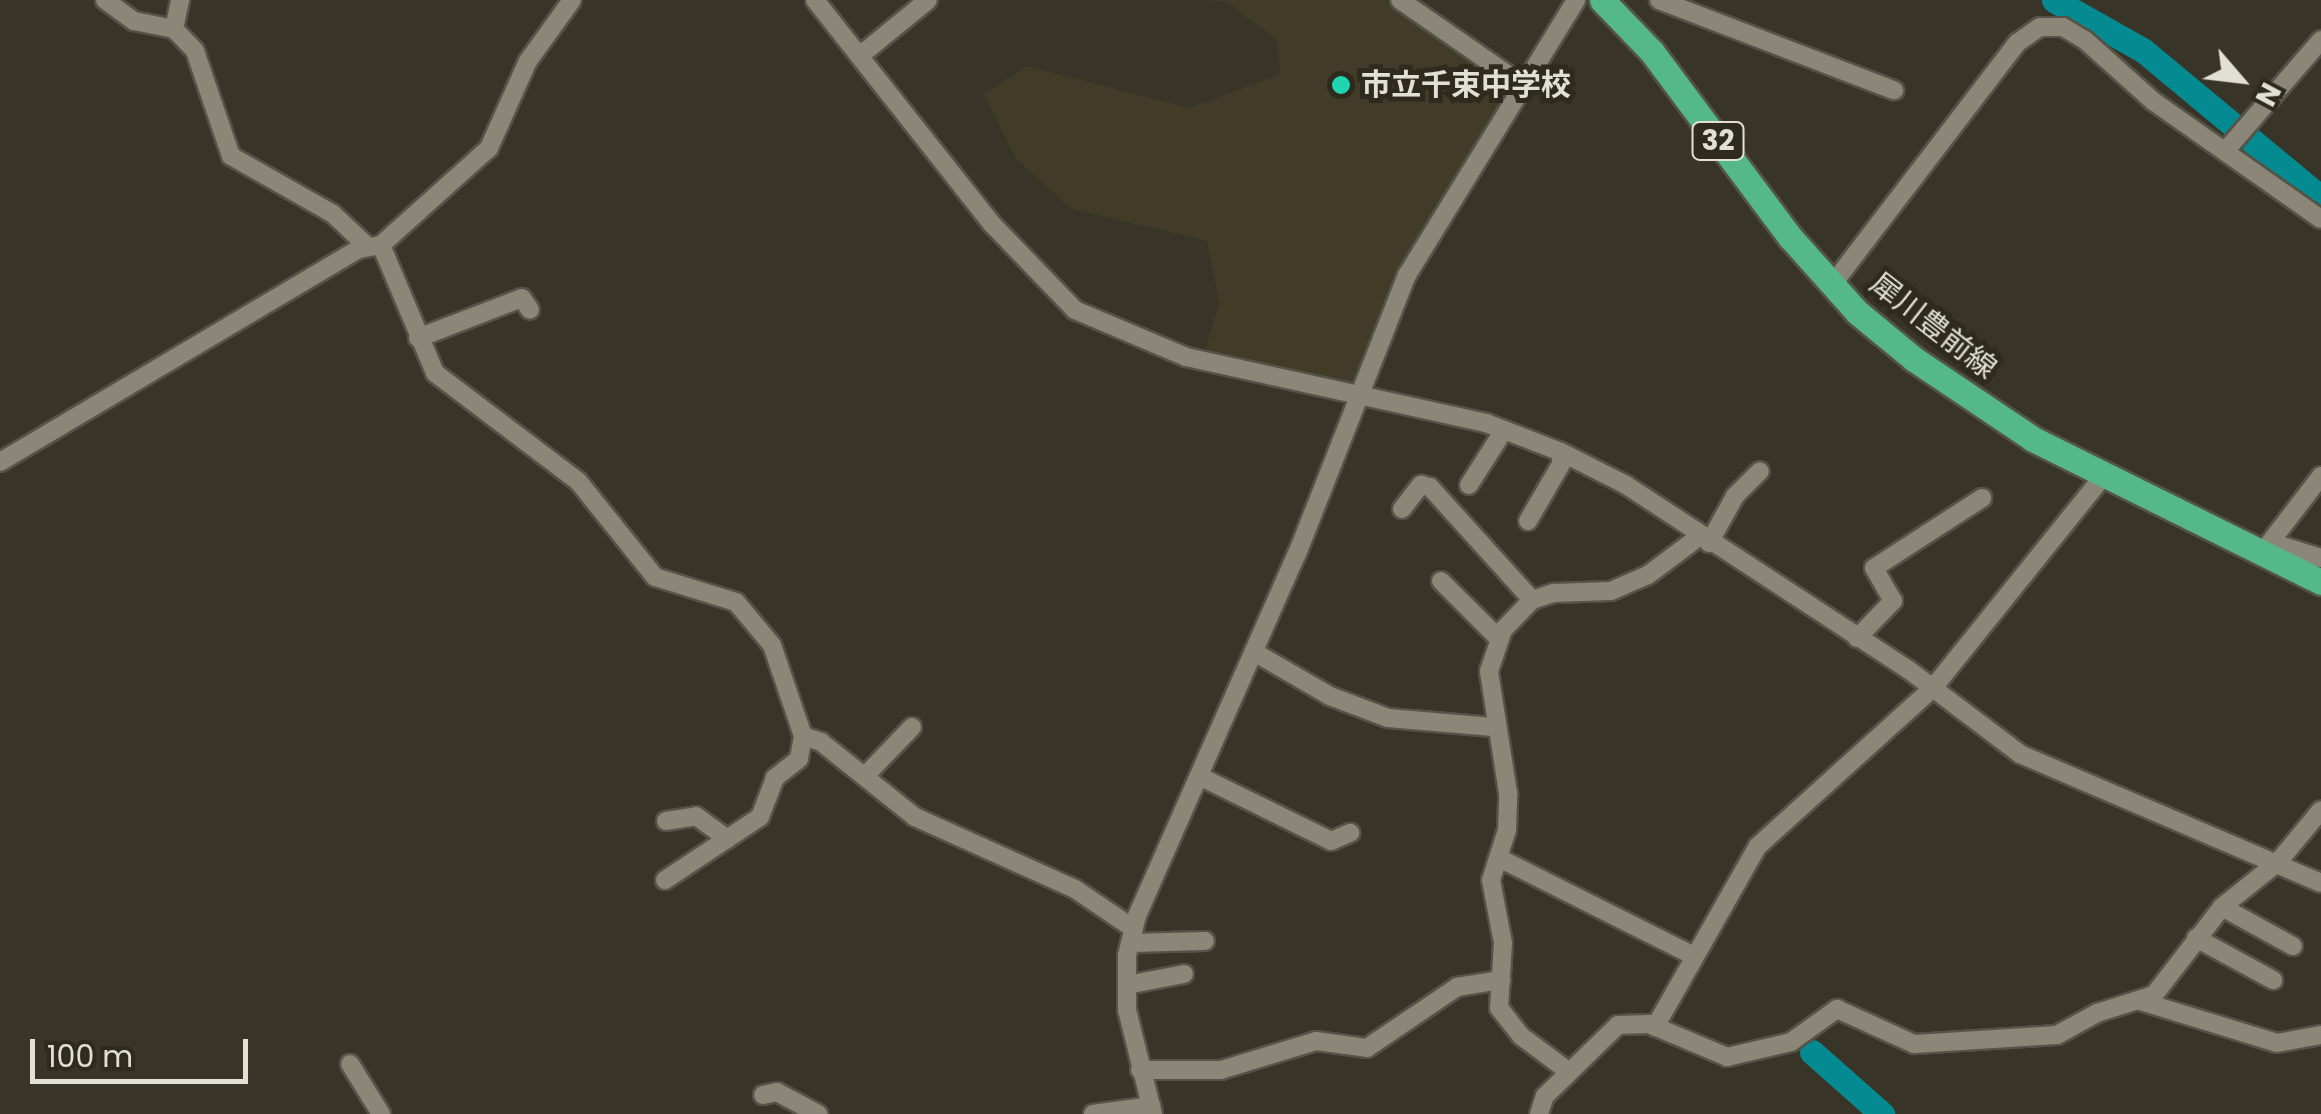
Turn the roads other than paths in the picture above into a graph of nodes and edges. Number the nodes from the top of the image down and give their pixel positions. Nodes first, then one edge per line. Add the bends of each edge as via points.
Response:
1 (105, 0) edge
2 (180, 0) edge
3 (572, 0) edge
4 (815, 0) edge
5 (928, 0) edge
6 (1400, 0) edge
7 (1576, 0) edge
8 (1602, 0) edge
9 (1658, 0) edge
10 (174, 29) junction
11 (2321, 40) edge
12 (862, 54) junction
13 (1520, 84) junction
14 (1894, 90) dead end
15 (2226, 150) junction
16 (2321, 220) edge
17 (375, 246) junction
18 (1832, 285) junction
19 (530, 310) dead end
20 (418, 338) junction
21 (1360, 398) junction
22 (1504, 430) junction
23 (1561, 452) junction
24 (0, 462) edge
25 (1760, 471) dead end
26 (2104, 475) junction
27 (2321, 476) edge
28 (1470, 485) dead end
29 (1982, 498) dead end
30 (1402, 509) dead end
31 (1528, 521) dead end
32 (1705, 539) junction
33 (2267, 548) junction
34 (2321, 558) edge
35 (1441, 580) dead end
36 (2321, 582) edge
37 (1532, 600) junction
38 (1857, 638) junction
39 (1499, 639) junction
40 (1254, 652) junction
41 (1934, 688) junction
42 (912, 727) dead end
43 (1493, 727) junction
44 (803, 736) junction
45 (865, 776) junction
46 (1199, 776) junction
47 (2321, 810) edge
48 (666, 820) dead end
49 (1350, 834) dead end
50 (728, 839) junction
51 (1499, 858) junction
52 (2278, 862) junction
53 (665, 880) dead end
54 (2321, 883) edge
55 (2222, 907) junction
56 (1132, 936) junction
57 (2196, 938) junction
58 (1206, 941) dead end
59 (2293, 946) dead end
60 (1692, 955) junction
61 (1184, 974) dead end
62 (1501, 980) junction
63 (2272, 980) dead end
64 (1127, 985) junction
65 (2140, 1000) junction
66 (1655, 1026) junction
67 (2321, 1036) edge
68 (350, 1064) dead end
69 (1140, 1070) junction
70 (1568, 1070) junction
71 (763, 1095) dead end
72 (1152, 1110) edge
73 (381, 1114) edge
74 (818, 1114) edge
75 (1093, 1114) edge
76 (1539, 1114) edge

1 - 10 street via 134,21
2 - 10 street
3 - 17 street via 528,61 490,148
4 - 12 street
5 - 12 street
6 - 13 street
7 - 13 street
8 - 18 main road, 犀川豊前線 / 32 via 1652,52
9 - 14 street
10 - 17 street via 195,52 232,156
11 - 15 street
12 - 21 street via 990,223 1062,301 1186,357
13 - 21 street via 1407,274
15 - 16 street
15 - 18 street via 2153,101 2085,40 2063,27 2040,26 2017,43
17 - 20 street
17 - 24 street
18 - 26 main road, 犀川豊前線 / 32 via 1956,390
19 - 20 street via 522,298
20 - 44 street via 435,373 578,482 655,577 710,589 758,622
21 - 22 street
21 - 40 street
22 - 23 street
22 - 28 street
23 - 31 street via 1561,464
23 - 32 street
25 - 32 street
26 - 33 main road, 犀川豊前線 / 32
26 - 41 street
27 - 33 street
29 - 38 street via 1874,568 1894,601
30 - 37 street via 1421,485 1430,487
32 - 37 street via 1611,591 1554,592
32 - 38 street
33 - 34 street
33 - 36 main road, 犀川豊前線 / 32
35 - 39 street
37 - 39 street
38 - 41 street
39 - 43 street via 1489,671
40 - 43 street via 1378,715
40 - 46 street
41 - 52 street via 2020,754
41 - 60 street via 1758,846
42 - 45 street
43 - 51 street via 1508,793
44 - 45 street
44 - 50 street via 799,759 775,778 760,817
45 - 56 street via 915,817 1075,889
46 - 49 street via 1331,841
46 - 56 street
47 - 52 street
48 - 50 street via 696,816
50 - 53 street
51 - 60 street
51 - 62 street via 1491,880 1503,943
52 - 54 street
52 - 55 street
55 - 57 street
55 - 59 street
56 - 58 street
56 - 64 street
57 - 63 street
57 - 65 street via 2166,982
60 - 66 street
61 - 64 street
62 - 69 street via 1457,987 1367,1048 1316,1040 1222,1070
62 - 70 street via 1499,1008 1507,1021
64 - 69 street
65 - 66 street via 2057,1035 1914,1044 1837,1009 1791,1042 1728,1057
65 - 67 street via 2277,1043
66 - 70 street via 1618,1025
68 - 73 street
69 - 72 street
70 - 76 street
71 - 74 street via 777,1092
72 - 75 street

